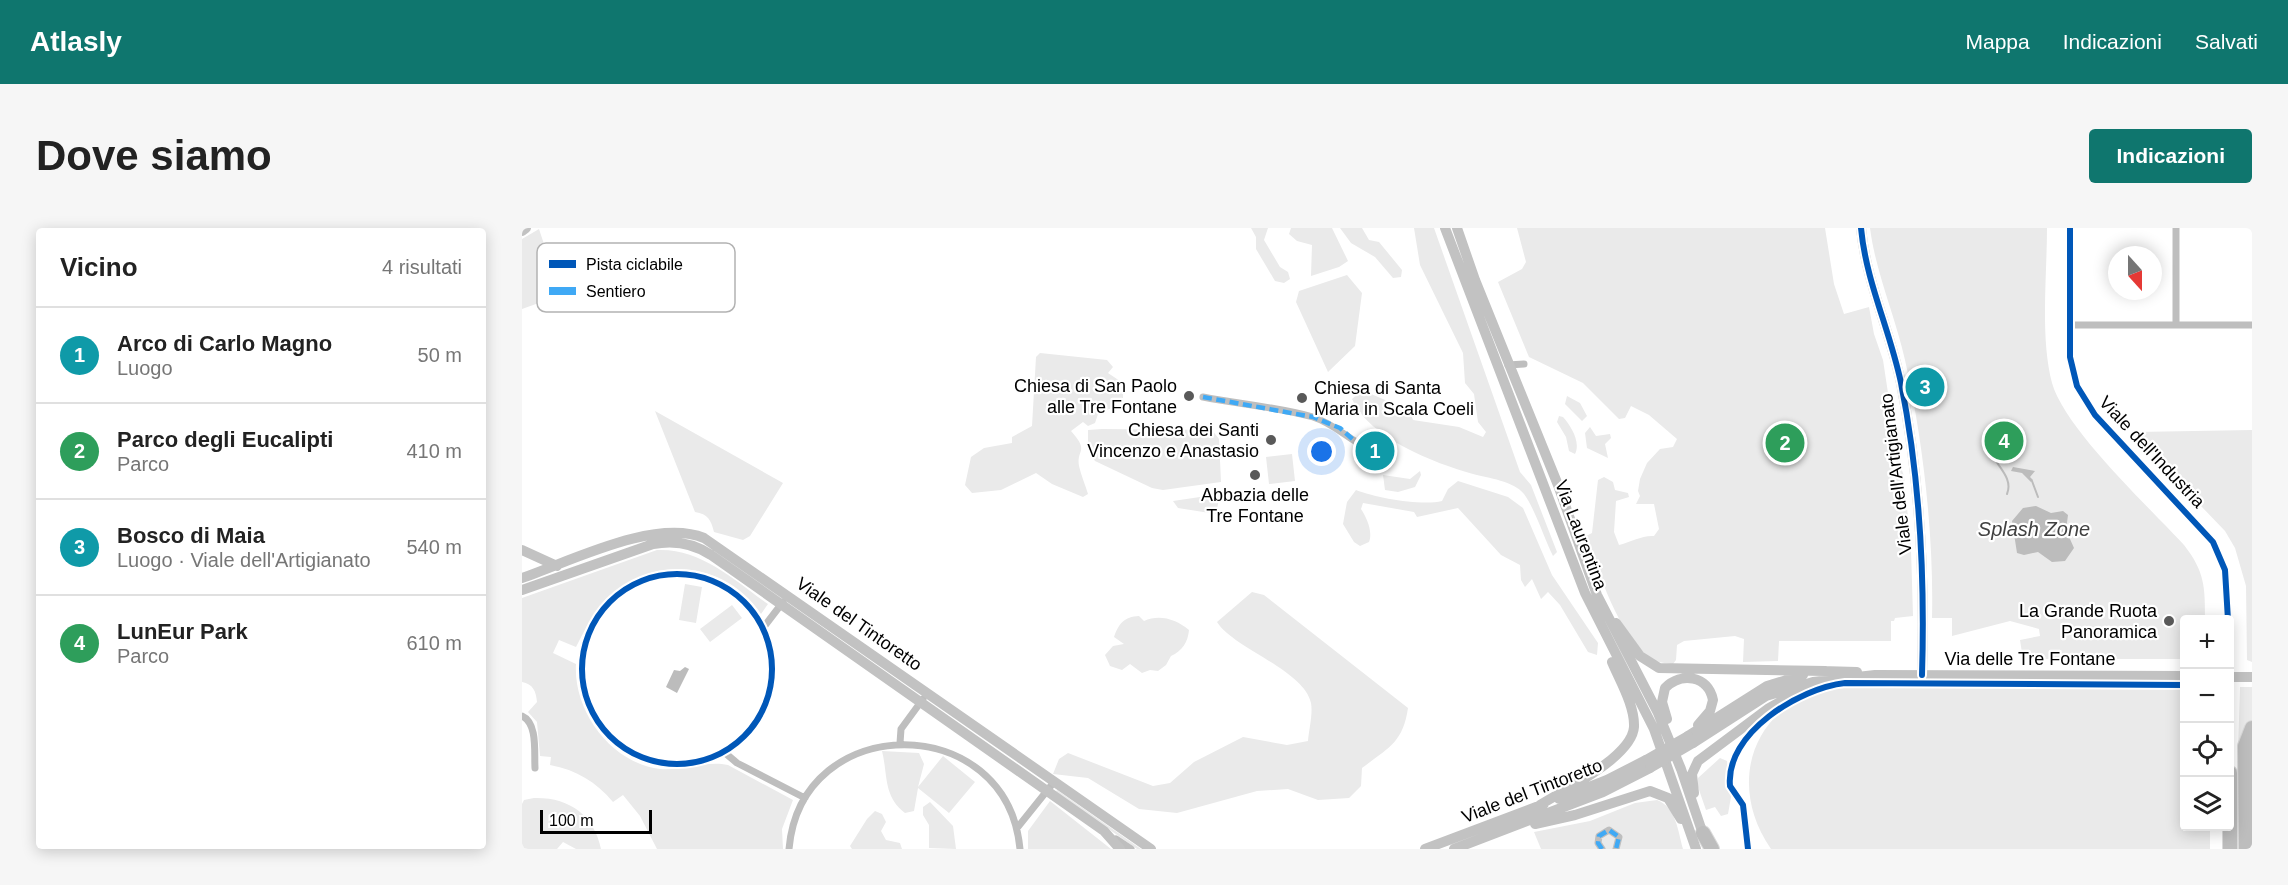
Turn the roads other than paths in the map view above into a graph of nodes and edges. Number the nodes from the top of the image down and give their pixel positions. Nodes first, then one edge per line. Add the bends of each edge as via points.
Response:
1 (526, 228) edge
2 (1445, 228) edge
3 (1457, 228) edge
4 (1861, 228) edge
5 (2070, 228) edge
6 (2176, 228) edge
7 (522, 231) edge
8 (2069, 325) junction
9 (2176, 325) junction
10 (2252, 325) edge
11 (1524, 364) dead end
12 (1509, 365) junction
13 (1498, 372) junction
14 (1203, 397) dead end
15 (1369, 449) dead end
16 (1381, 454) dead end
17 (1391, 458) dead end
18 (522, 550) edge
19 (557, 566) junction
20 (522, 578) edge
21 (522, 590) edge
22 (1597, 595) junction
23 (784, 600) junction
24 (2228, 615) edge
25 (1596, 620) junction
26 (763, 628) junction
27 (1829, 675) junction
28 (1922, 675) junction
29 (2180, 676) edge
30 (2234, 677) edge
31 (2252, 677) edge
32 (924, 698) junction
33 (522, 716) edge
34 (2252, 728) edge
35 (1690, 739) junction
36 (900, 743) junction
37 (724, 752) junction
38 (1648, 764) junction
39 (535, 768) dead end
40 (1681, 769) junction
41 (2229, 777) edge
42 (1054, 782) junction
43 (1047, 791) junction
44 (805, 798) junction
45 (1540, 805) junction
46 (1693, 805) junction
47 (1017, 828) junction
48 (1104, 831) junction
49 (1502, 831) junction
50 (2221, 831) edge
51 (1696, 832) junction
52 (789, 849) edge
53 (1020, 849) edge
54 (1120, 849) edge
55 (1131, 849) edge
56 (1150, 849) edge
57 (1426, 849) edge
58 (1454, 849) edge
59 (1602, 849) edge
60 (1616, 849) edge
61 (1696, 849) edge
62 (1710, 849) edge
63 (2221, 849) edge
64 (2230, 849) edge
65 (2246, 849) edge

1 - 7 main road
2 - 13 main road, Via Laurentina
3 - 12 main road, Via Laurentina
4 - 28 main road, Viale dell'Artigianato via 1868,270 1896,360 1904,402 1922,564
5 - 8 street, Viale dell'Industria
6 - 9 street
8 - 9 street
8 - 24 street, Viale dell'Industria via 2077,386 2088,406 2205,532 2217,550 2227,580
9 - 10 street
11 - 12 street
12 - 13 street
12 - 22 main road, Via Laurentina
13 - 25 main road, Via Laurentina
14 - 15 street via 1313,417 1340,428
16 - 17 street
18 - 19 main road
19 - 20 main road, Viale del Tintoretto
19 - 23 main road, Viale del Tintoretto via 643,535 678,531 717,545
21 - 23 main road, Viale del Tintoretto via 641,547 672,541 706,551
22 - 27 main road via 1640,656 1659,668
22 - 40 main road, Via Laurentina via 1652,701
23 - 26 street
23 - 32 main road, Viale del Tintoretto
25 - 45 main road via 1632,714 1632,736 1617,755
25 - 51 main road, Via Laurentina via 1654,729
26 - 37 street via 772,662 769,693 751,729
26 - 37 street via 749,607 726,587 702,577 672,574 642,580 616,596 596,619 585,642 581,668 586,700 598,724 617,744 643,758 669,764 695,762
27 - 28 main road, Via delle Tre Fontane
27 - 35 main road, Via delle Tre Fontane via 1773,693
27 - 46 main road via 1788,696 1701,758 1693,771
28 - 29 main road, Via delle Tre Fontane
30 - 31 main road
32 - 36 street via 901,729
32 - 42 main road, Viale del Tintoretto
32 - 43 main road, Viale del Tintoretto
33 - 39 street via 531,725
34 - 65 highway via 2245,746
35 - 38 main road, Via delle Tre Fontane, bridge
35 - 40 main road via 1713,700 1702,682 1684,677 1667,686 1662,699
36 - 44 street via 868,749 841,762
36 - 47 street via 943,750 975,766 1001,793
37 - 44 street via 737,763
38 - 45 main road, Viale del Tintoretto
38 - 49 main road, Viale del Tintoretto via 1609,790
40 - 46 main road, Via Laurentina
41 - 64 highway
42 - 43 street
42 - 56 main road, Viale del Tintoretto
43 - 47 street
43 - 48 main road, Viale del Tintoretto
44 - 52 street
45 - 57 main road, Viale del Tintoretto
46 - 51 main road, Via Laurentina
47 - 53 street
48 - 54 main road, Viale del Tintoretto
48 - 55 street
49 - 51 main road via 1575,815 1650,791 1668,798
49 - 58 main road, Viale del Tintoretto
50 - 63 highway
51 - 61 main road, Via Laurentina
51 - 62 highway
59 - 60 street via 1599,836 1609,830 1619,837

